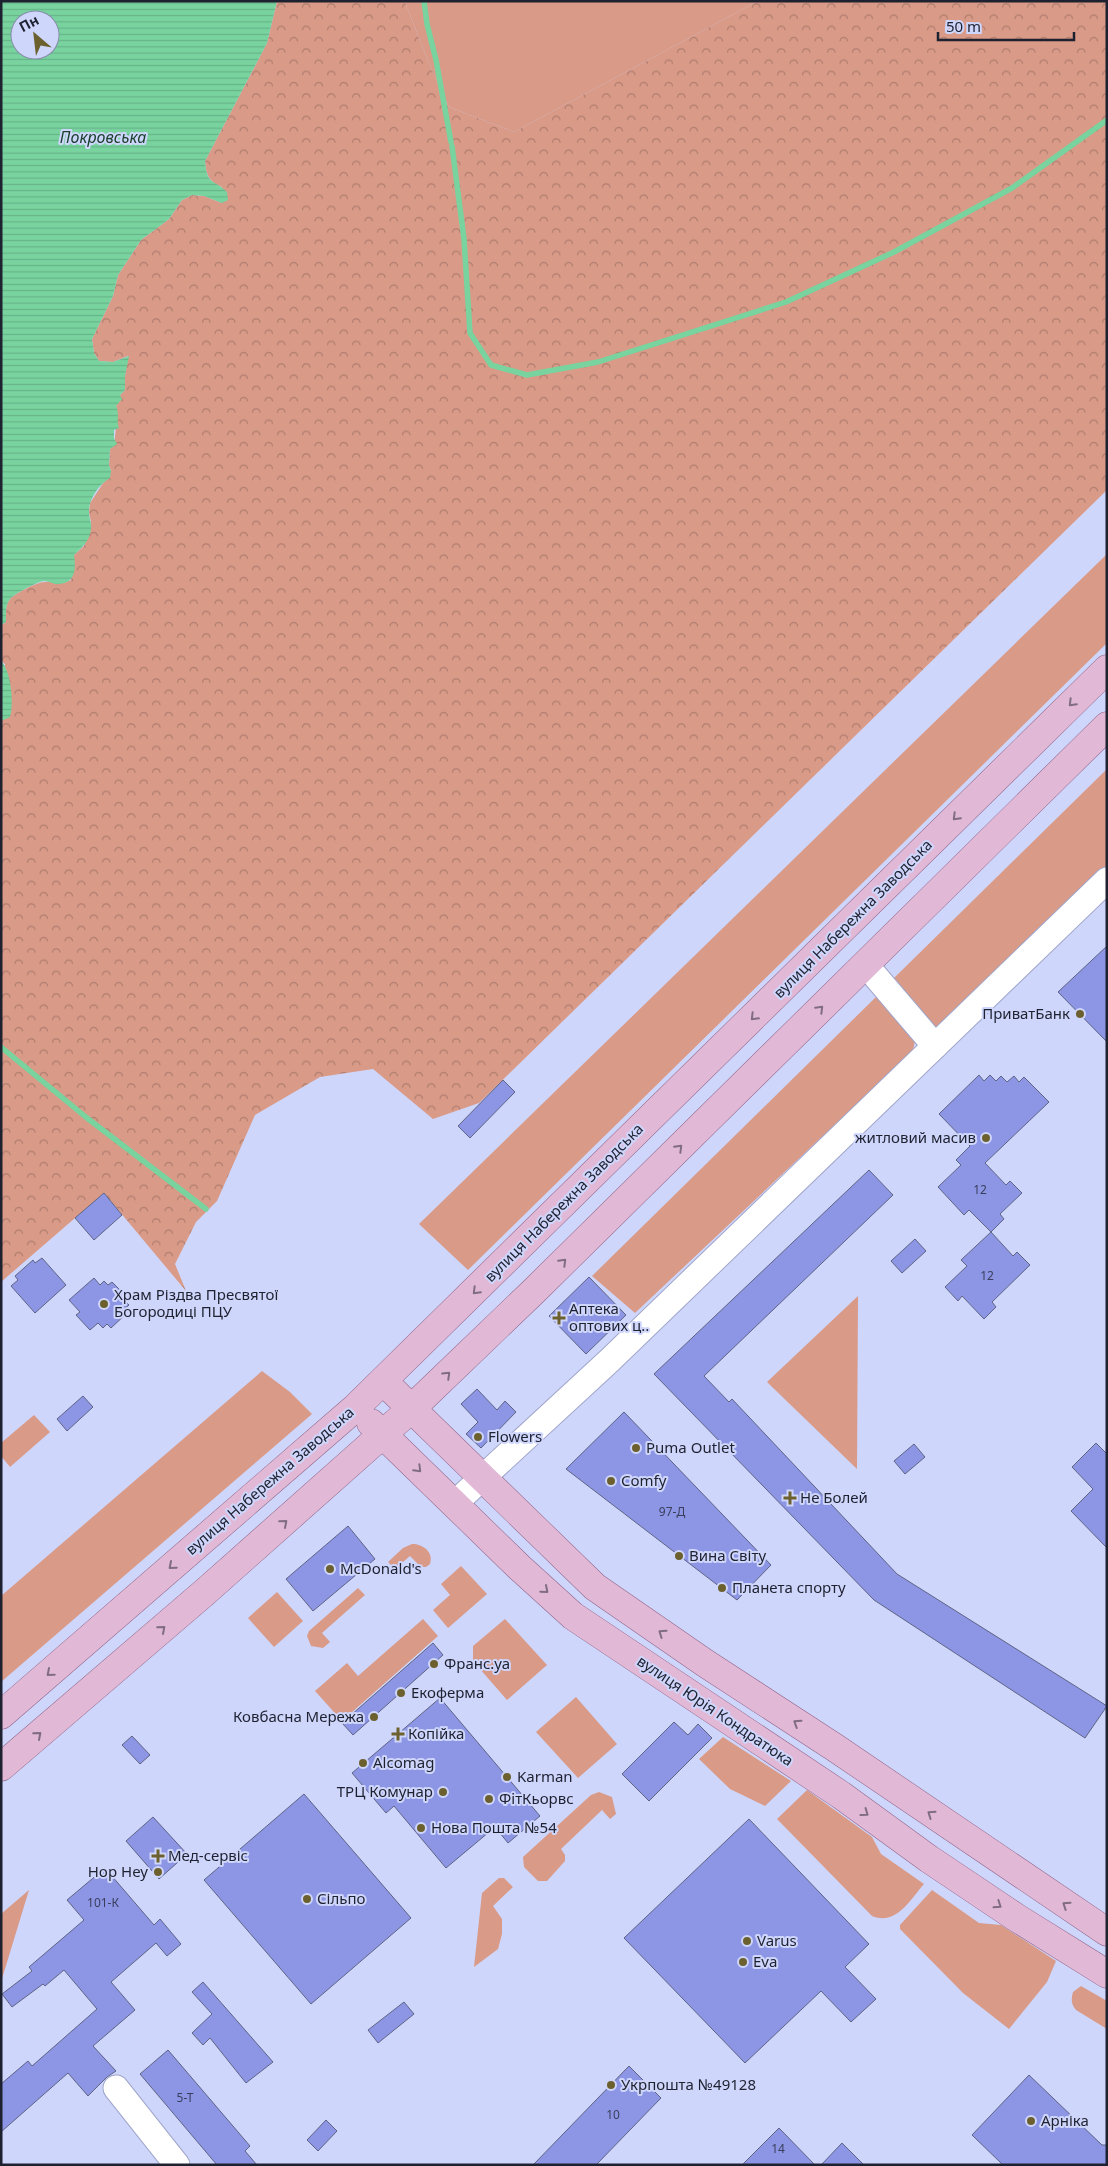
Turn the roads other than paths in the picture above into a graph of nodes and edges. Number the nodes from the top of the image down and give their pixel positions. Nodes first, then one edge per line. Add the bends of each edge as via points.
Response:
1 (1107, 669) edge
2 (1107, 726) edge
3 (1107, 880) edge
4 (865, 964) junction
5 (935, 1046) junction
6 (383, 1381) junction
7 (355, 1408) junction
8 (411, 1409) junction
9 (383, 1435) junction
10 (483, 1477) junction
11 (454, 1504) junction
12 (1, 1716) edge
13 (862, 1766) junction
14 (1, 1767) edge
15 (841, 1795) junction
16 (1107, 1932) edge
17 (1107, 1974) edge
18 (116, 2088) dead end
19 (177, 2165) edge

1 -> 6 main road, вулиця Набережна Заводська
2 - 4 main road
3 - 5 street
4 - 5 street
8 -> 4 main road
5 - 10 street via 610,1360
6 - 7 main road, вулиця Набережна Заводська
6 - 8 main road
7 - 9 main road, вулиця Юрія Кондратюка
7 -> 12 main road, вулиця Набережна Заводська
8 - 9 main road
8 - 10 main road
9 -> 11 main road, вулиця Юрія Кондратюка
14 -> 9 main road
10 - 11 street
13 -> 10 main road via 596,1587
11 -> 15 main road, вулиця Юрія Кондратюка via 574,1616
13 - 15 main road
16 -> 13 main road
15 -> 17 main road, вулиця Юрія Кондратюка via 929,1859
18 - 19 street

